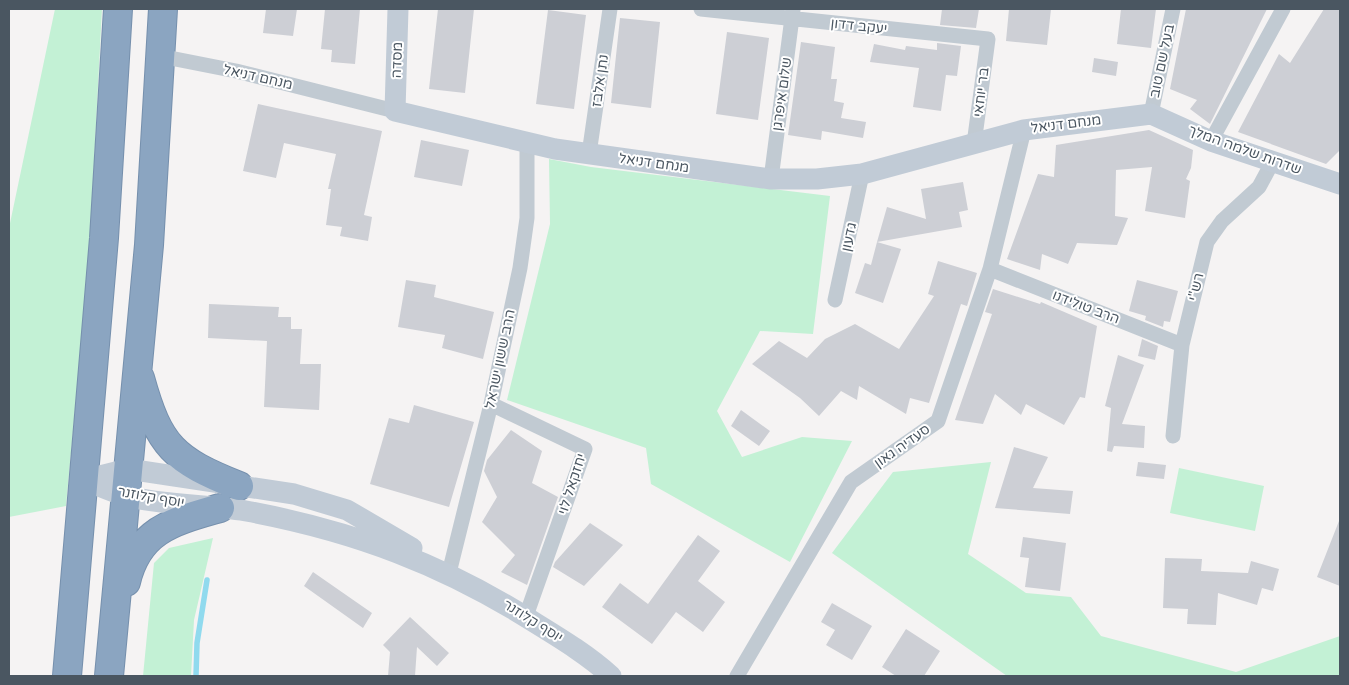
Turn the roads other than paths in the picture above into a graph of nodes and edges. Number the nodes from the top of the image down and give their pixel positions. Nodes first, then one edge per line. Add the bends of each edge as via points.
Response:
1 (118, 9) edge
2 (163, 9) edge
3 (398, 9) edge
4 (610, 9) edge
5 (701, 9) edge
6 (1173, 9) edge
7 (1283, 9) edge
8 (793, 14) edge
9 (988, 39) joint
10 (160, 56) junction
11 (395, 111) junction
12 (1151, 114) junction
13 (1024, 130) junction
14 (1211, 141) junction
15 (527, 142) junction
16 (974, 144) junction
17 (589, 154) junction
18 (1273, 161) junction
19 (862, 174) junction
20 (771, 179) junction
21 (1340, 184) edge
22 (990, 269) junction
23 (835, 300) dead end
24 (1182, 345) junction
25 (137, 366) junction
26 (491, 404) junction
27 (1173, 436) dead end
28 (128, 469) junction
29 (84, 480) junction
30 (239, 486) junction
31 (126, 496) junction
32 (220, 508) junction
33 (449, 573) junction
34 (526, 616) junction
35 (112, 644) junction
36 (67, 676) edge
37 (109, 676) edge
38 (611, 676) edge
39 (737, 676) edge

1 - 29 highway via 104,238
2 - 10 highway
3 - 11 street, מסדה
4 - 17 street, נתן אלבז
5 - 8 street, יעקב דדון
6 - 12 street, בעל שם טוב
7 - 14 street
8 - 9 street, יעקב דדון
8 - 20 street, שלום איפרגן
9 - 16 street, בר יוחאי
10 - 11 street, מנחם דניאל via 236,71
10 - 25 highway via 149,245
11 - 15 street, מנחם דניאל
12 - 13 street, מנחם דניאל
12 - 14 street, שדרות שלמה המלך
13 - 16 street, מנחם דניאל
13 - 22 street, סעדיה גאון
14 - 18 street, שדרות שלמה המלך
15 - 17 street, מנחם דניאל
15 - 26 street, הרב ששון ישראל via 527,218 520,268
16 - 19 street, מנחם דניאל
17 - 20 street, מנחם דניאל
18 - 21 street, שדרות שלמה המלך
18 - 24 street, רש"י via 1259,187 1222,222 1207,242
19 - 20 street, מנחם דניאל
19 - 23 street, גדעון
22 - 24 street, הרב טולידנו
22 - 39 street, סעדיה גאון via 938,421 850,482
24 - 27 street, רש"י
25 - 28 highway
25 - 30 highway via 147,403 169,446 200,470
26 - 33 street, הרב ששון ישראל
26 - 34 street, יחזקאל לוי via 585,449
28 - 29 street, יוסף קלוזנר
28 - 30 street, יוסף קלוזנר
28 - 31 highway
29 - 31 street, יוסף קלוזנר
29 - 36 highway
30 - 33 street, יוסף קלוזנר via 294,494 347,510 392,534
31 - 32 street, יוסף קלוזנר
31 - 35 highway
32 - 33 street, יוסף קלוזנר via 337,532 398,551
32 - 35 highway via 167,526 153,534 138,550 128,575
33 - 34 street, יוסף קלוזנר
34 - 38 street, יוסף קלוזנר
35 - 37 highway

